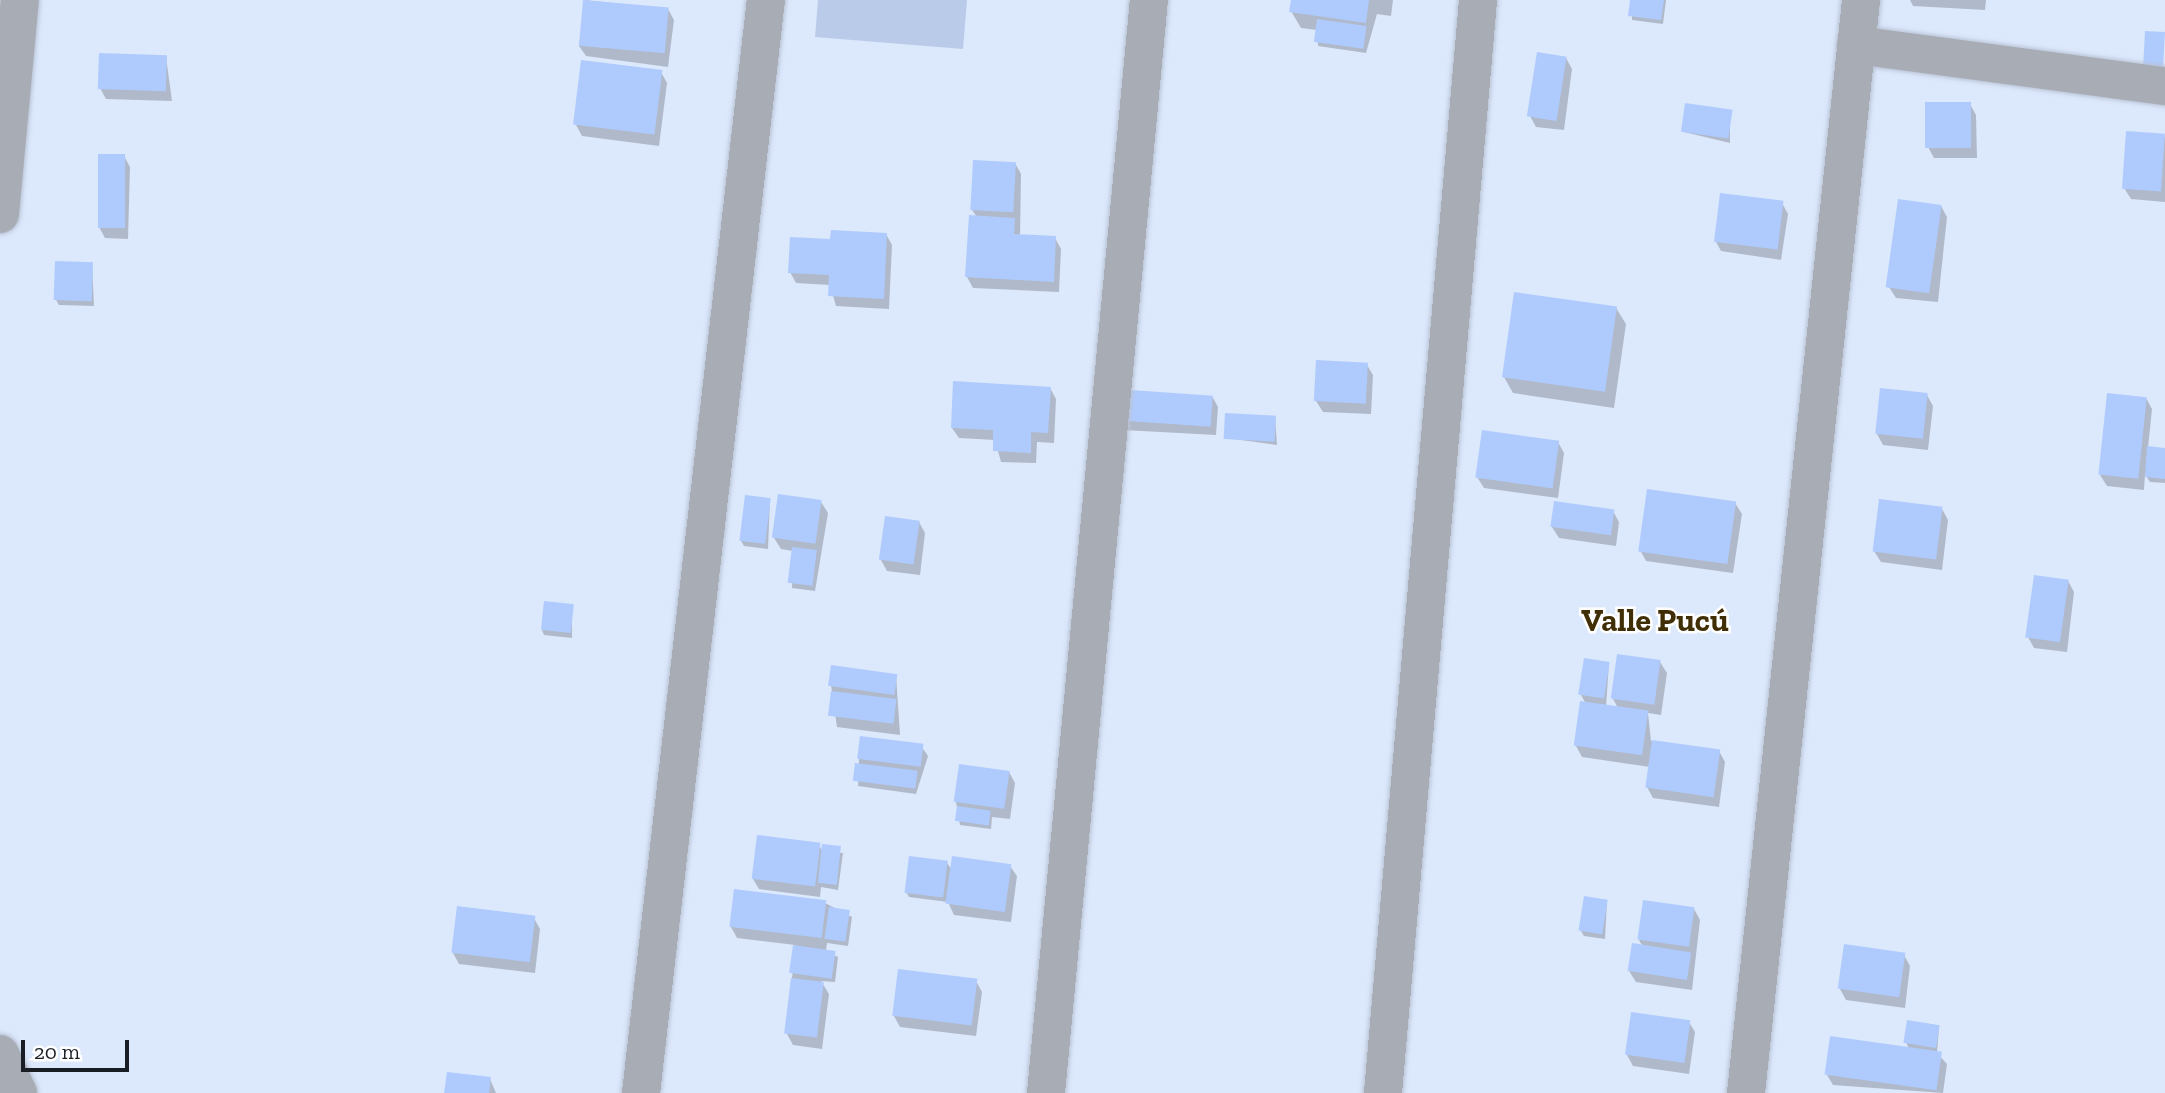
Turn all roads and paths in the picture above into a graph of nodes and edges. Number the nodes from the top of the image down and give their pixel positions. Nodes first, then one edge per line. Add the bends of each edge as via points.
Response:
1 (20, 0) edge
2 (766, 0) edge
3 (1149, 0) edge
4 (1478, 0) edge
5 (1861, 0) edge
6 (1856, 45) junction
7 (2165, 86) edge
8 (0, 214) edge
9 (0, 1054) edge
10 (18, 1093) edge
11 (641, 1093) edge
12 (1046, 1093) edge
13 (1384, 1093) edge
14 (1746, 1093) edge

1 - 8 street
2 - 11 street
3 - 12 street
4 - 13 street
5 - 6 street
6 - 7 street
6 - 14 street
9 - 10 street

